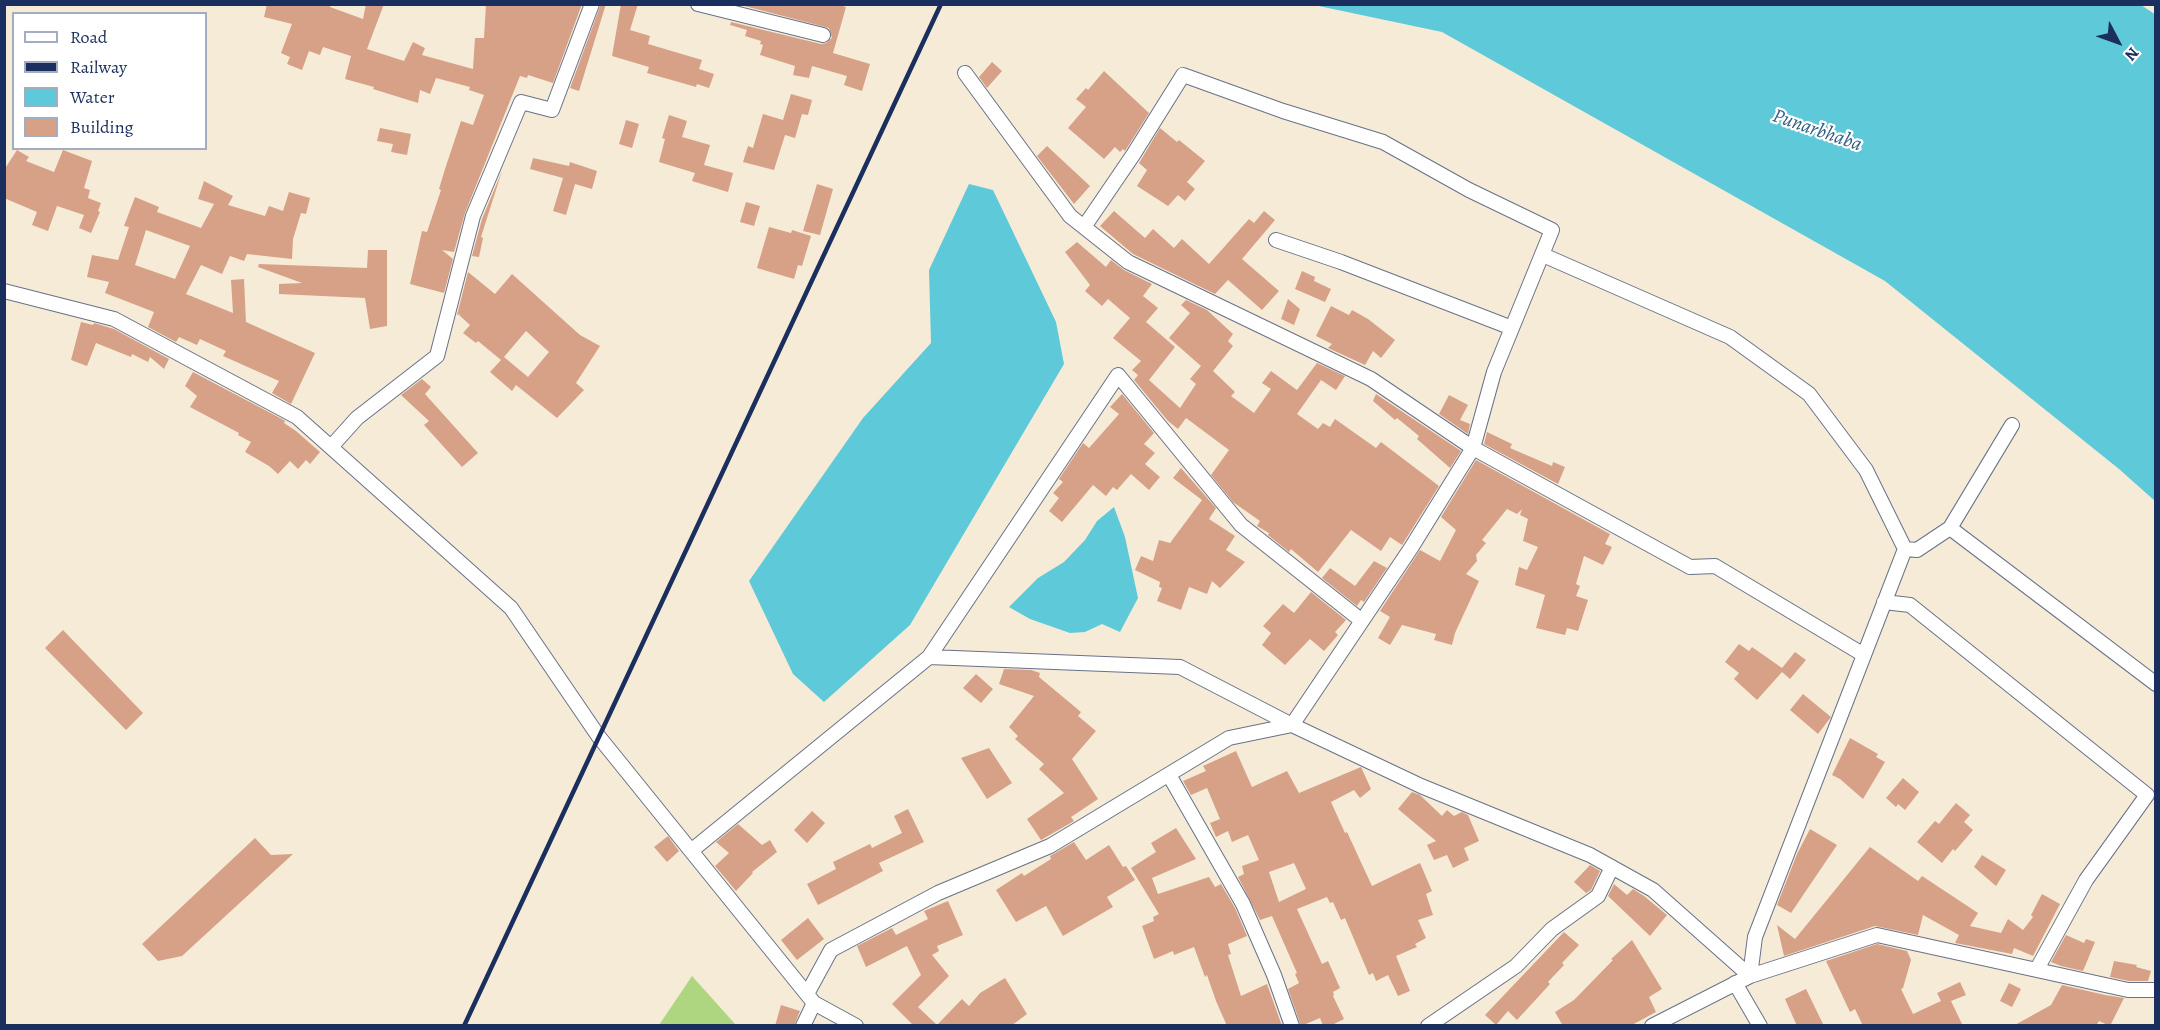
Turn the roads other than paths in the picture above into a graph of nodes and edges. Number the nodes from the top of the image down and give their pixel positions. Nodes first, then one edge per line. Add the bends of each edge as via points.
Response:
1 (591, 4) edge
2 (698, 4) edge
3 (823, 35) dead end
4 (965, 73) dead end
5 (1084, 227) junction
6 (1276, 240) dead end
7 (1543, 255) junction
8 (4, 291) edge
9 (1512, 328) junction
10 (2012, 425) dead end
11 (331, 447) junction
12 (1473, 448) junction
13 (1950, 528) junction
14 (1905, 549) junction
15 (1884, 602) junction
16 (1362, 621) junction
17 (1864, 655) junction
18 (929, 657) junction
19 (2156, 684) edge
20 (1292, 725) junction
21 (1169, 775) junction
22 (2151, 790) edge
23 (691, 851) junction
24 (1612, 867) junction
25 (2037, 969) junction
26 (1750, 976) junction
27 (1735, 983) junction
28 (2156, 990) edge
29 (810, 999) junction
30 (803, 1026) edge
31 (856, 1026) edge
32 (1292, 1026) edge
33 (1428, 1026) edge
34 (1652, 1026) edge
35 (1760, 1026) edge

1 - 11 street via 552,110 521,102 473,216 437,356 357,418
2 - 3 street
4 - 5 street via 1070,216
5 - 7 street via 1183,75 1383,142 1468,190 1552,230
5 - 12 street via 1128,262 1371,379
6 - 9 street
7 - 9 street
7 - 14 street via 1730,337 1809,393 1866,470
8 - 11 street via 114,319 297,417
9 - 12 street via 1494,372
10 - 13 street
11 - 23 street via 511,608 599,737
12 - 16 street
12 - 17 street via 1690,567 1715,566
13 - 14 street via 1917,550
13 - 19 street
14 - 15 street
15 - 17 street
15 - 22 street via 1910,605
16 - 18 street via 1241,525 1118,375
16 - 20 street
17 - 26 street via 1755,937
18 - 20 street via 1180,667
18 - 23 street
20 - 21 street via 1229,738
20 - 24 street via 1421,786
21 - 29 street via 1050,846 938,893 831,950
21 - 32 street via 1243,904
22 - 25 street via 2086,880
23 - 29 street
24 - 26 street via 1653,890
24 - 33 street via 1598,896 1552,929 1516,966
25 - 26 street via 1877,935
25 - 28 street via 2128,990
26 - 27 street
27 - 34 street
27 - 35 street
29 - 30 street
29 - 31 street

